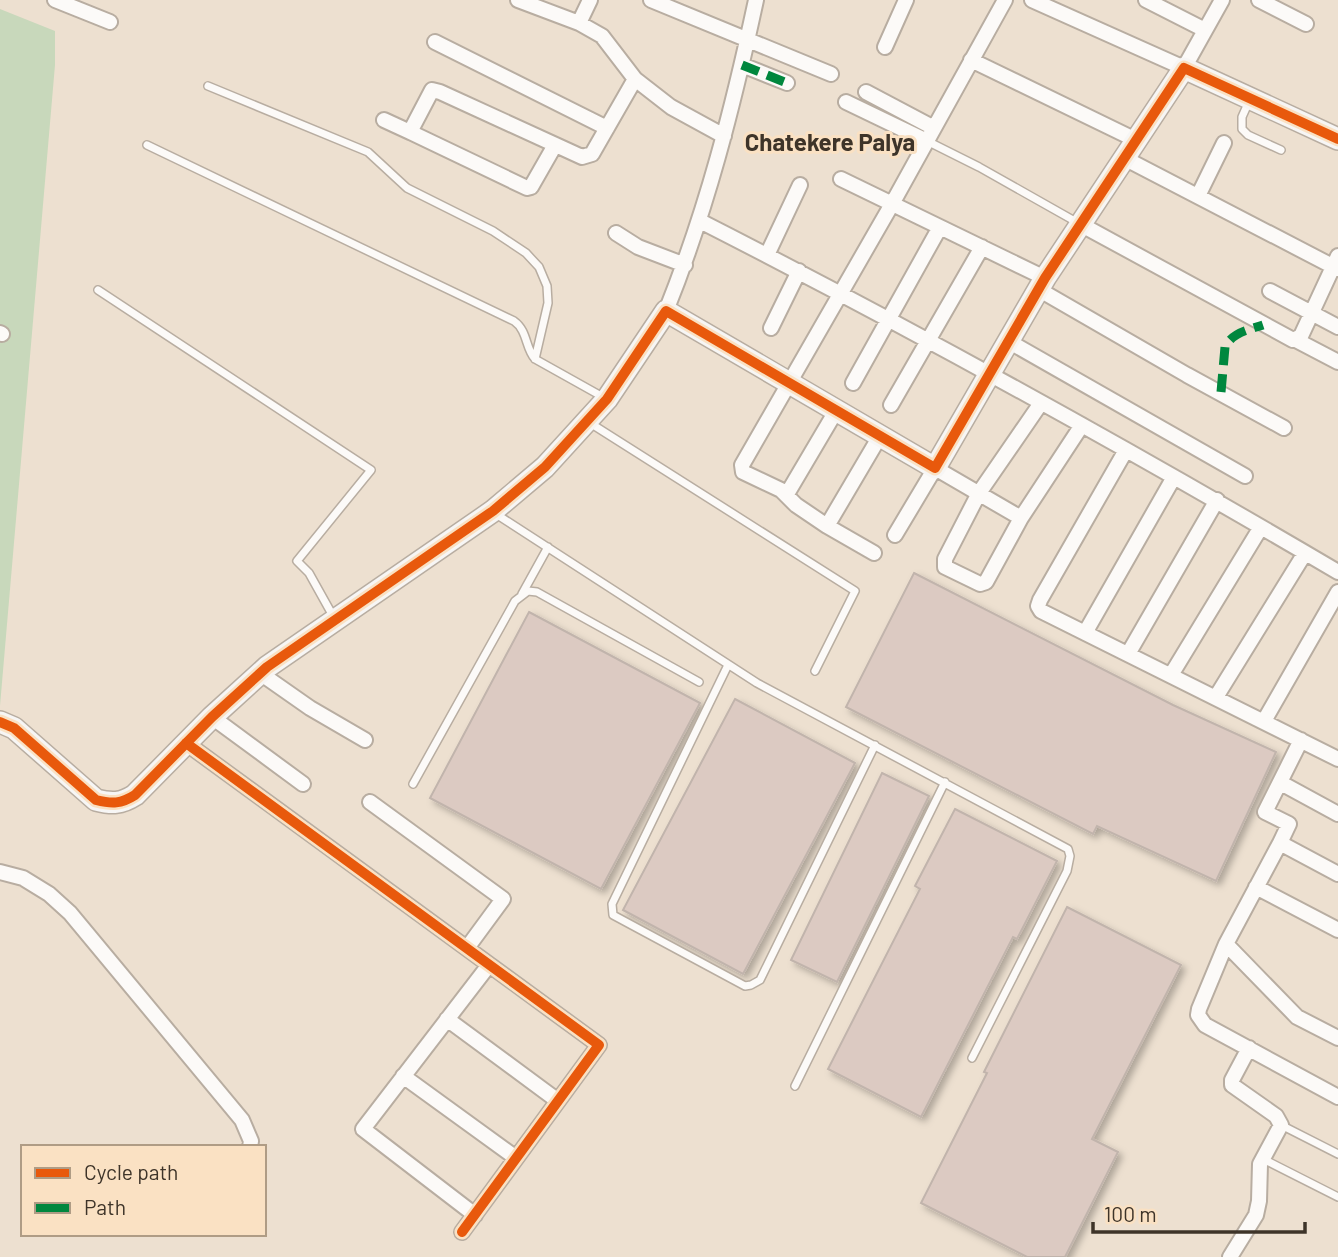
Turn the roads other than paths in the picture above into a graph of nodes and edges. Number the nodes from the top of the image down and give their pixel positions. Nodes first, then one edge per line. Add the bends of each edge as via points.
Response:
1 (55, 0) edge
2 (518, 0) edge
3 (590, 0) edge
4 (651, 0) edge
5 (756, 0) edge
6 (906, 0) edge
7 (1004, 0) edge
8 (1032, 0) edge
9 (1146, 0) edge
10 (1222, 0) edge
11 (1259, 0) edge
12 (1052, 4) edge
13 (110, 22) dead end
14 (579, 23) junction
15 (1306, 24) dead end
16 (1205, 30) junction
17 (747, 39) junction
18 (435, 42) dead end
19 (885, 47) dead end
20 (971, 60) junction
21 (742, 65) junction
22 (1184, 68) junction
23 (831, 74) dead end
24 (635, 79) junction
25 (787, 83) dead end
26 (208, 86) dead end
27 (866, 92) dead end
28 (1251, 99) junction
29 (846, 102) dead end
30 (384, 120) dead end
31 (607, 128) junction
32 (410, 132) junction
33 (931, 134) junction
34 (724, 136) junction
35 (1136, 139) junction
36 (1338, 139) edge
37 (1224, 143) dead end
38 (147, 145) dead end
39 (555, 145) junction
40 (1281, 150) dead end
41 (1124, 158) junction
42 (841, 179) dead end
43 (800, 185) dead end
44 (1198, 196) junction
45 (892, 204) junction
46 (700, 221) junction
47 (1080, 224) junction
48 (940, 227) junction
49 (616, 233) dead end
50 (982, 247) junction
51 (767, 255) junction
52 (1337, 264) edge
53 (685, 265) junction
54 (799, 271) junction
55 (1041, 284) junction
56 (98, 289) dead end
57 (1270, 291) dead end
58 (841, 293) junction
59 (666, 312) junction
60 (1312, 313) junction
61 (890, 320) junction
62 (1338, 327) edge
63 (771, 328) dead end
64 (1296, 340) junction
65 (929, 341) junction
66 (1008, 341) junction
67 (535, 359) junction
68 (1338, 362) edge
69 (988, 373) junction
70 (789, 382) junction
71 (853, 383) dead end
72 (607, 399) junction
73 (1041, 403) junction
74 (891, 405) dead end
75 (836, 411) junction
76 (586, 421) junction
77 (1082, 425) junction
78 (1284, 428) dead end
79 (880, 436) junction
80 (1126, 450) junction
81 (935, 468) junction
82 (1245, 476) dead end
83 (1174, 477) junction
84 (979, 493) junction
85 (786, 494) junction
86 (1217, 500) junction
87 (493, 512) junction
88 (1021, 517) junction
89 (827, 526) junction
90 (1261, 527) junction
91 (895, 535) dead end
92 (548, 547) junction
93 (1305, 552) junction
94 (874, 553) dead end
95 (1338, 572) edge
96 (1338, 592) edge
97 (522, 594) junction
98 (335, 620) junction
99 (1085, 632) junction
100 (1128, 654) junction
101 (728, 665) junction
102 (815, 671) dead end
103 (260, 673) junction
104 (1171, 675) junction
105 (699, 682) dead end
106 (1216, 697) junction
107 (212, 717) junction
108 (1264, 721) junction
109 (0, 722) edge
110 (365, 740) dead end
111 (1301, 740) junction
112 (186, 743) junction
113 (875, 745) junction
114 (1338, 759) edge
115 (945, 782) junction
116 (1280, 783) junction
117 (303, 784) dead end
118 (413, 784) dead end
119 (370, 802) dead end
120 (1338, 814) edge
121 (1280, 842) junction
122 (0, 872) edge
123 (1338, 874) edge
124 (1256, 887) junction
125 (1338, 930) edge
126 (1226, 944) junction
127 (467, 948) junction
128 (489, 965) junction
129 (447, 1019) junction
130 (1338, 1038) edge
131 (1249, 1048) junction
132 (972, 1058) dead end
133 (403, 1076) junction
134 (795, 1086) dead end
135 (1338, 1097) edge
136 (558, 1101) junction
137 (1281, 1125) junction
138 (250, 1145) edge
139 (1338, 1154) edge
140 (516, 1158) junction
141 (1262, 1159) junction
142 (1338, 1197) edge
143 (475, 1215) junction
144 (462, 1232) dead end
145 (1230, 1257) edge

1 - 13 street
2 - 14 street
3 - 14 street
4 - 17 street
5 - 17 street
6 - 19 street
7 - 20 street
8 - 12 street
9 - 16 street
10 - 16 street
11 - 15 street
12 - 22 street
14 - 24 street via 610,43
16 - 22 street
17 - 21 street
17 - 23 street
18 - 31 street
20 - 33 street
20 - 35 street
21 - 25 street
21 - 34 street
22 - 28 street
22 - 35 street
24 - 31 street
24 - 34 street via 671,107
26 - 67 lane via 368,152 407,188 526,253 547,286 548,303
27 - 33 street
28 - 36 street
28 - 40 lane via 1242,129
29 - 33 street
30 - 32 street
31 - 39 street via 587,158
32 - 39 street via 527,188
32 - 39 street via 432,90
33 - 45 street
33 - 47 lane
34 - 46 street
35 - 41 street
37 - 44 street
38 - 67 lane via 514,321 524,331
41 - 44 street
41 - 47 street
42 - 45 street
43 - 51 street
44 - 52 street
45 - 48 street
45 - 58 street
46 - 51 street
46 - 53 street
47 - 55 street
47 - 64 street
48 - 50 street
48 - 61 street
49 - 53 street
50 - 55 street
50 - 65 street
51 - 54 street
52 - 60 street
53 - 59 street
54 - 58 street
54 - 63 street
55 - 66 street
55 - 78 street via 1175,369
56 - 98 lane via 370,470 297,561 309,573
57 - 60 street
58 - 61 street
58 - 70 street
59 - 70 street
59 - 72 street
60 - 62 street
60 - 64 street
61 - 65 street
61 - 71 street
64 - 68 street
65 - 69 street
65 - 74 street
66 - 69 street
66 - 82 street
67 - 72 lane
69 - 73 street
69 - 81 street
70 - 75 street
70 - 85 street via 741,469
72 - 76 street
73 - 77 street
73 - 84 street
75 - 79 street
75 - 85 street
76 - 87 street via 545,467
76 - 102 lane via 855,591
77 - 80 street
77 - 88 street
79 - 81 street
79 - 89 street
80 - 83 street
80 - 99 street via 1038,606
81 - 84 street
81 - 91 street
83 - 86 street
83 - 99 street
84 - 88 street
84 - 88 street via 944,559 945,567 984,584
85 - 89 street
86 - 90 street
86 - 100 street
87 - 92 lane
87 - 98 street
89 - 94 street
90 - 93 street
90 - 104 street
92 - 97 lane
92 - 101 lane
93 - 95 street
93 - 106 street
96 - 108 street
97 - 105 lane via 537,592
97 - 118 lane
98 - 103 street
99 - 100 street
100 - 104 street
101 - 113 lane
101 - 113 lane via 612,904 613,915 745,986 751,985 760,979
103 - 107 street
103 - 110 street
104 - 106 street
106 - 108 street
107 - 112 street
107 - 117 street
108 - 111 street
109 - 112 street via 14,728 96,800 110,804 124,803 135,795
111 - 114 street
111 - 116 street
112 - 127 street
113 - 115 lane
115 - 132 lane via 1061,844 1070,856 1067,871
115 - 134 lane
116 - 120 street
116 - 121 street via 1265,812 1289,824
119 - 127 street via 503,899
121 - 123 street
121 - 124 street
122 - 138 street via 23,878 49,894 85,929 242,1120
124 - 125 street
124 - 126 street
126 - 130 street via 1297,1017
126 - 131 street via 1198,1016 1205,1025
127 - 128 street
128 - 129 street
128 - 136 street via 599,1045
129 - 133 street
129 - 136 street
131 - 135 street
131 - 137 street via 1232,1085 1276,1116
133 - 140 street
133 - 143 street via 363,1129
136 - 140 street
137 - 139 lane
137 - 141 street
140 - 143 street
141 - 142 lane
141 - 145 street via 1256,1215
143 - 144 street

